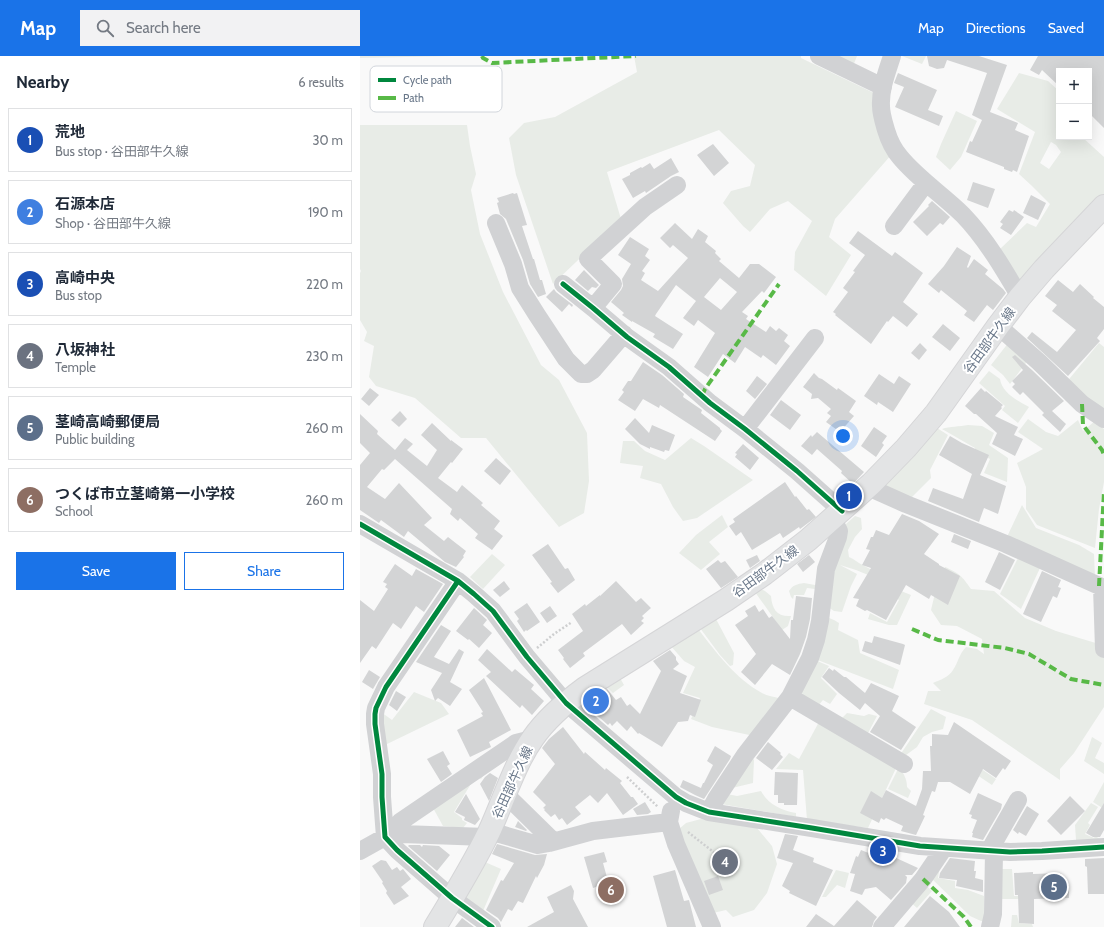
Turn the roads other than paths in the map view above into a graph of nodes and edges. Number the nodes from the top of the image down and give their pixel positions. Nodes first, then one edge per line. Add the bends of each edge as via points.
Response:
1 (819, 56) edge
2 (892, 56) edge
3 (883, 87) junction
4 (926, 183) junction
5 (677, 185) dead end
6 (1104, 206) edge
7 (496, 224) dead end
8 (894, 226) dead end
9 (563, 284) dead end
10 (1020, 297) junction
11 (593, 308) junction
12 (998, 326) junction
13 (624, 334) junction
14 (815, 338) dead end
15 (1104, 418) edge
16 (745, 429) junction
17 (868, 487) junction
18 (837, 515) junction
19 (360, 524) edge
20 (458, 581) junction
21 (1103, 587) edge
22 (1104, 649) edge
23 (790, 697) junction
24 (566, 703) junction
25 (532, 739) junction
26 (904, 764) dead end
27 (505, 794) junction
28 (676, 797) junction
29 (1018, 800) dead end
30 (710, 812) junction
31 (668, 822) junction
32 (487, 835) junction
33 (385, 837) junction
34 (554, 842) junction
35 (1104, 847) edge
36 (944, 848) junction
37 (360, 851) edge
38 (992, 851) junction
39 (452, 898) junction
40 (435, 927) edge
41 (492, 927) edge
42 (712, 927) edge
43 (882, 927) edge
44 (990, 927) edge

1 - 3 street
2 - 3 street
3 - 4 street via 881,106 893,147
4 - 8 street
4 - 10 street via 970,223 994,254
5 - 11 street via 645,207 588,259 613,284
6 - 10 main road, 谷田部牛久線
7 - 13 street via 520,288 566,359 581,374 593,370
9 - 11 street
10 - 12 main road, 谷田部牛久線
11 - 13 street
12 - 15 street via 1082,404
12 - 17 main road, 谷田部牛久線 via 936,413
13 - 16 street
14 - 16 street
16 - 18 street via 797,471
17 - 18 main road, 谷田部牛久線
17 - 21 street
18 - 23 street via 838,537 826,570 816,640 810,658
18 - 24 main road, 谷田部牛久線 via 764,574 610,671
19 - 20 street
20 - 24 street via 493,611
20 - 33 street via 386,687 376,708 375,724 382,774
21 - 22 street
23 - 26 street
23 - 30 street via 745,755
24 - 25 main road, 谷田部牛久線
24 - 28 street
25 - 27 main road, 谷田部牛久線
25 - 33 street via 516,743 400,822
27 - 32 main road, 谷田部牛久線
27 - 34 street
28 - 30 street
28 - 31 street
29 - 38 street via 993,844
30 - 36 street via 898,843
31 - 34 street via 593,831
31 - 42 street
32 - 33 street via 402,834
32 - 34 street via 500,834 538,845
32 - 39 main road, 谷田部牛久線
33 - 37 street
33 - 39 street
35 - 38 street
36 - 38 street
36 - 43 street via 923,879
38 - 44 street via 993,914
39 - 40 main road, 谷田部牛久線
39 - 41 street

